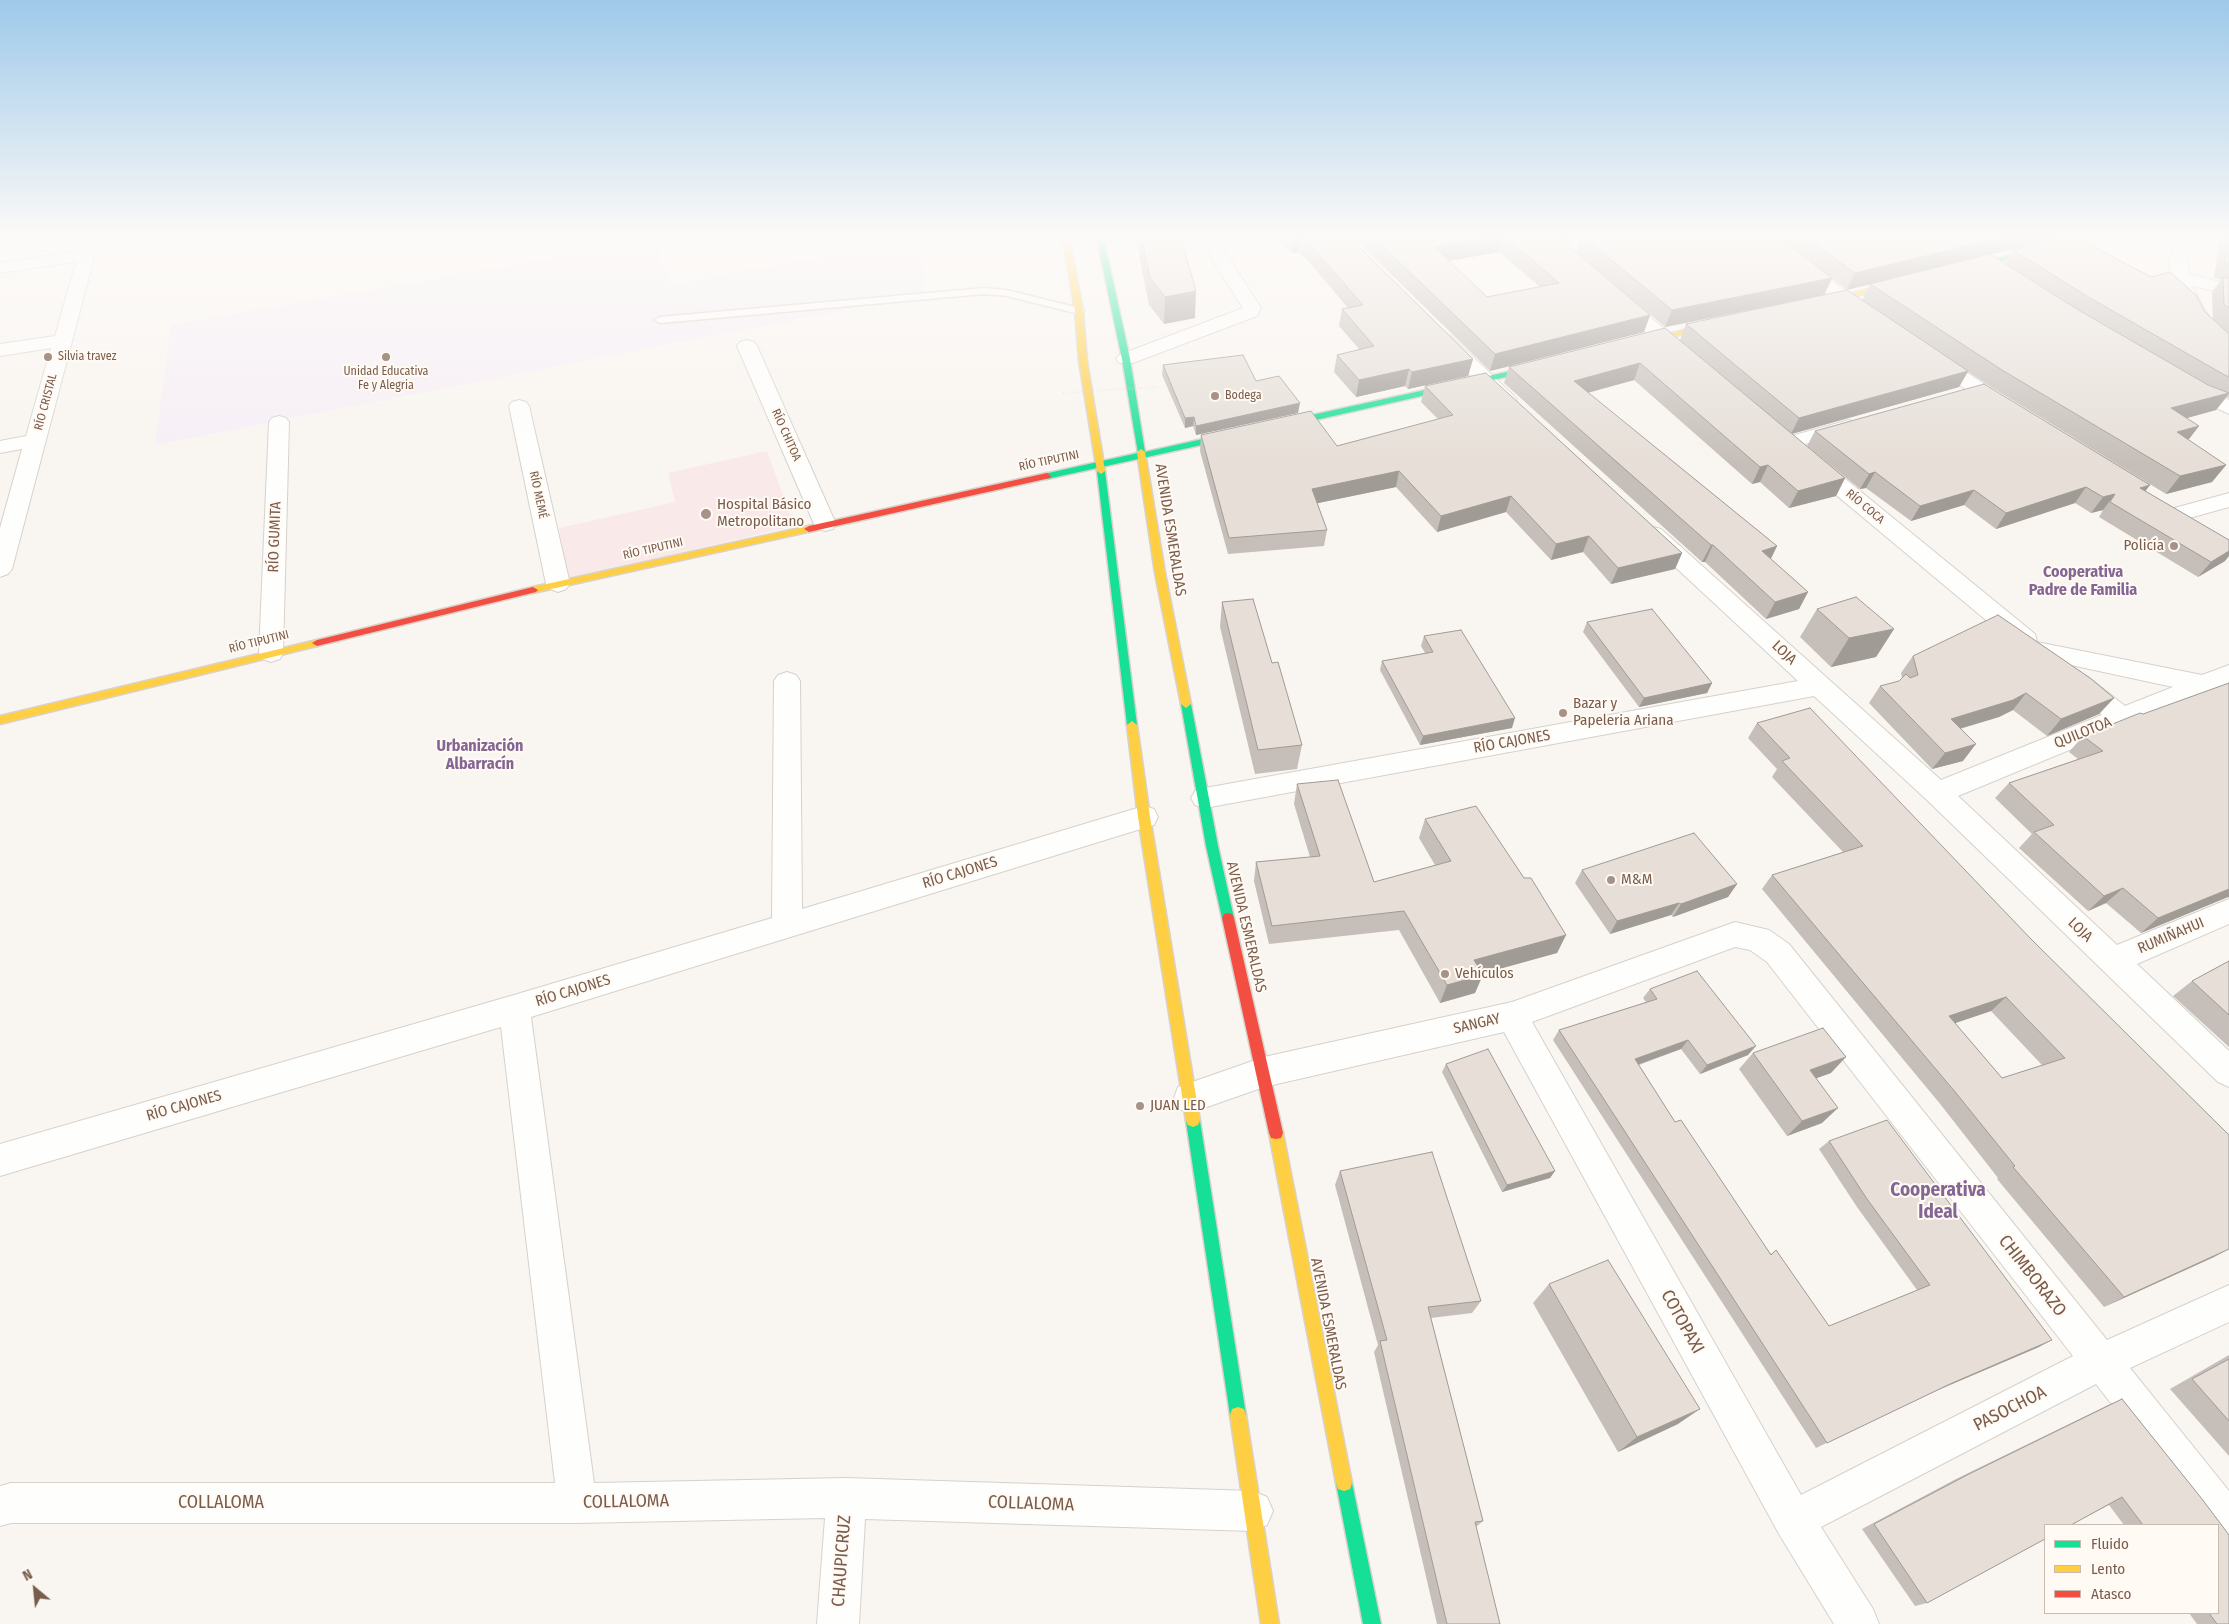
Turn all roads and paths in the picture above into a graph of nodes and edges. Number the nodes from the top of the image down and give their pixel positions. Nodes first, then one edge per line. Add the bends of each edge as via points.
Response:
1 (71, 311) edge
2 (763, 311) edge
3 (1079, 311) edge
4 (1115, 311) edge
5 (1251, 311) edge
6 (1632, 311) edge
7 (1861, 311) edge
8 (2196, 311) edge
9 (660, 320) dead end
10 (1734, 320) edge
11 (1429, 325) edge
12 (1882, 325) edge
13 (1662, 336) junction
14 (63, 340) junction
15 (747, 346) dead end
16 (1625, 346) edge
17 (1914, 346) edge
18 (2229, 348) edge
19 (0, 350) edge
20 (1126, 359) junction
21 (1551, 364) edge
22 (1699, 368) edge
23 (2170, 376) edge
24 (1486, 380) junction
25 (1157, 387) dead end
26 (1063, 393) dead end
27 (519, 406) dead end
28 (2229, 408) edge
29 (1522, 413) edge
30 (2017, 414) edge
31 (279, 422) dead end
32 (1864, 422) edge
33 (1267, 428) edge
34 (1248, 432) edge
35 (36, 440) junction
36 (0, 447) edge
37 (1143, 454) junction
38 (1100, 464) junction
39 (2229, 500) edge
40 (1637, 520) edge
41 (825, 524) junction
42 (2204, 529) edge
43 (0, 568) edge
44 (558, 584) junction
45 (2038, 650) junction
46 (272, 653) junction
47 (2229, 674) edge
48 (787, 681) dead end
49 (2203, 684) junction
50 (1819, 686) junction
51 (2122, 717) junction
52 (0, 720) edge
53 (1937, 793) junction
54 (1205, 798) junction
55 (1144, 817) junction
56 (2229, 911) edge
57 (786, 927) junction
58 (1758, 939) joint
59 (2112, 961) junction
60 (514, 1009) junction
61 (1512, 1016) junction
62 (1264, 1072) junction
63 (2229, 1072) edge
64 (1190, 1098) junction
65 (0, 1160) edge
66 (2229, 1304) edge
67 (2100, 1362) junction
68 (846, 1498) junction
69 (577, 1503) junction
70 (0, 1506) edge
71 (1253, 1511) junction
72 (1793, 1520) junction
73 (2229, 1523) edge
74 (838, 1624) edge
75 (1270, 1624) edge
76 (1372, 1624) edge
77 (1858, 1624) edge

1 - 14 street, RÍO CRISTAL
2 - 9 lane
3 - 38 main road via 1083,362
4 - 20 main road, AVENIDA ESMERALDAS
5 - 20 street
6 - 13 street
7 - 12 street
8 - 18 street via 2202,322
10 - 13 main road
11 - 24 street
13 - 16 main road
13 - 22 street
14 - 19 street
14 - 35 street, RÍO CRISTAL
15 - 41 street, RÍO CHITOA
17 - 30 street via 1968,392
20 - 37 main road, AVENIDA ESMERALDAS
21 - 24 main road
23 - 28 street
24 - 29 street
24 - 33 main road
25 - 26 path, bridge
27 - 44 street, RÍO MEMÉ
31 - 46 street, RÍO GUMITA
32 - 45 street, RÍO COCA via 1780,437
34 - 37 main road, RÍO TIPUTINI
35 - 36 street
35 - 43 street, RÍO CRISTAL
37 - 38 main road, RÍO TIPUTINI
37 - 54 main road, AVENIDA ESMERALDAS via 1160,573
38 - 41 main road, RÍO TIPUTINI
38 - 55 main road
39 - 42 street via 2170,508
40 - 50 street, LOJA
41 - 44 main road, RÍO TIPUTINI
44 - 46 main road, RÍO TIPUTINI
45 - 49 street
45 - 51 street, RÍO COCA
46 - 52 main road, RÍO TIPUTINI
47 - 49 street, QUILOTOA
48 - 57 street
49 - 51 street, QUILOTOA
50 - 53 street, LOJA
50 - 54 street, RÍO CAJONES
51 - 53 street, QUILOTOA
53 - 59 street, LOJA
54 - 62 main road, AVENIDA ESMERALDAS via 1212,846
55 - 57 street, RÍO CAJONES
55 - 64 main road
56 - 59 street, RUMIÑAHUI
57 - 60 street, RÍO CAJONES
58 - 61 street, SANGAY via 1735,934
58 - 67 street, CHIMBORAZO via 1778,953
59 - 63 street, LOJA
60 - 65 street, RÍO CAJONES
60 - 69 street
61 - 62 street, SANGAY
61 - 72 street, COTOPAXI
62 - 64 street, SANGAY
62 - 76 main road, AVENIDA ESMERALDAS
64 - 71 main road
66 - 67 street, PASOCHOA
67 - 72 street, PASOCHOA
67 - 73 street, CHIMBORAZO
68 - 69 street, COLLALOMA
68 - 71 street, COLLALOMA
68 - 74 street, CHAUPICRUZ
69 - 70 street, COLLALOMA via 11,1502
71 - 75 main road
72 - 77 street, COTOPAXI

